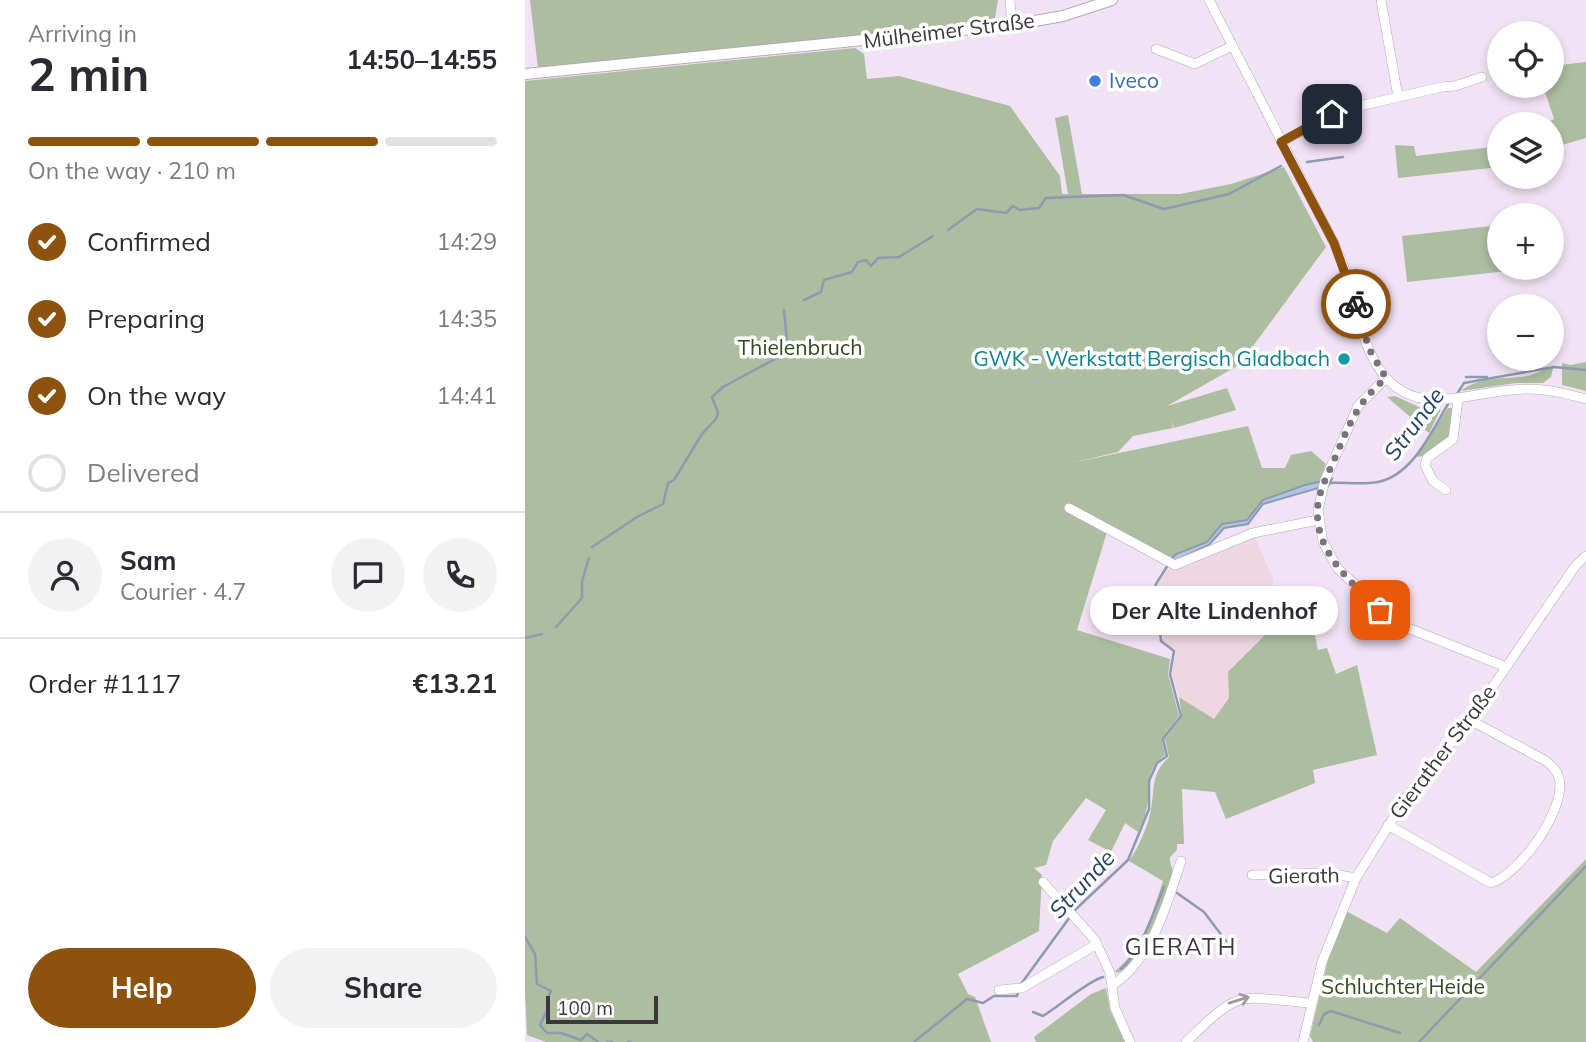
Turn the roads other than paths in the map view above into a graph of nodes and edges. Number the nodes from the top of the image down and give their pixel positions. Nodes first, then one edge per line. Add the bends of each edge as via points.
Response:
1 (1010, 0) edge
2 (1112, 0) edge
3 (1209, 0) edge
4 (1381, 0) edge
5 (1011, 25) junction
6 (1232, 46) junction
7 (1156, 49) dead end
8 (525, 74) edge
9 (1482, 77) dead end
10 (1398, 97) junction
11 (1281, 142) junction
12 (1386, 378) junction
13 (1586, 399) edge
14 (1452, 400) junction
15 (1446, 490) dead end
16 (1069, 508) dead end
17 (1318, 520) junction
18 (1586, 556) edge
19 (1506, 667) junction
20 (1470, 720) junction
21 (1388, 825) junction
22 (1181, 860) dead end
23 (1252, 875) dead end
24 (1356, 878) junction
25 (1043, 882) dead end
26 (1097, 944) junction
27 (1114, 984) junction
28 (999, 990) dead end
29 (1310, 1003) junction
30 (1130, 1042) edge
31 (1186, 1042) edge
32 (1303, 1042) edge

1 - 5 street
2 - 5 main road, Mülheimer Straße via 1063,16
3 - 6 street
4 - 10 street
5 - 8 main road, Mülheimer Straße
6 - 7 street via 1195,64
6 - 11 street
9 - 10 street
10 - 11 street via 1342,110
11 - 12 street via 1334,243 1369,349
12 - 14 street via 1424,400
12 - 17 street via 1358,406 1324,484
13 - 14 street via 1528,389
14 - 15 street via 1451,443 1427,458 1425,466 1433,481
16 - 17 street via 1170,563 1252,533
17 - 19 street via 1323,542 1338,569 1380,610 1409,630
18 - 19 street, Gierather Straße
19 - 20 street, Gierather Straße
20 - 21 street, Gierather Straße via 1427,768
20 - 21 street via 1555,769 1560,785 1556,805 1535,843 1510,873 1491,883
21 - 24 street, Gierather Straße
22 - 27 street via 1150,942 1138,964
23 - 24 street, Gierath via 1327,873
24 - 29 street, Gierather Straße
25 - 26 street
26 - 27 street
26 - 28 street via 1020,989
27 - 30 street via 1115,1008
31 -> 29 street via 1220,1009 1241,998
29 - 32 street, Gierather Straße

